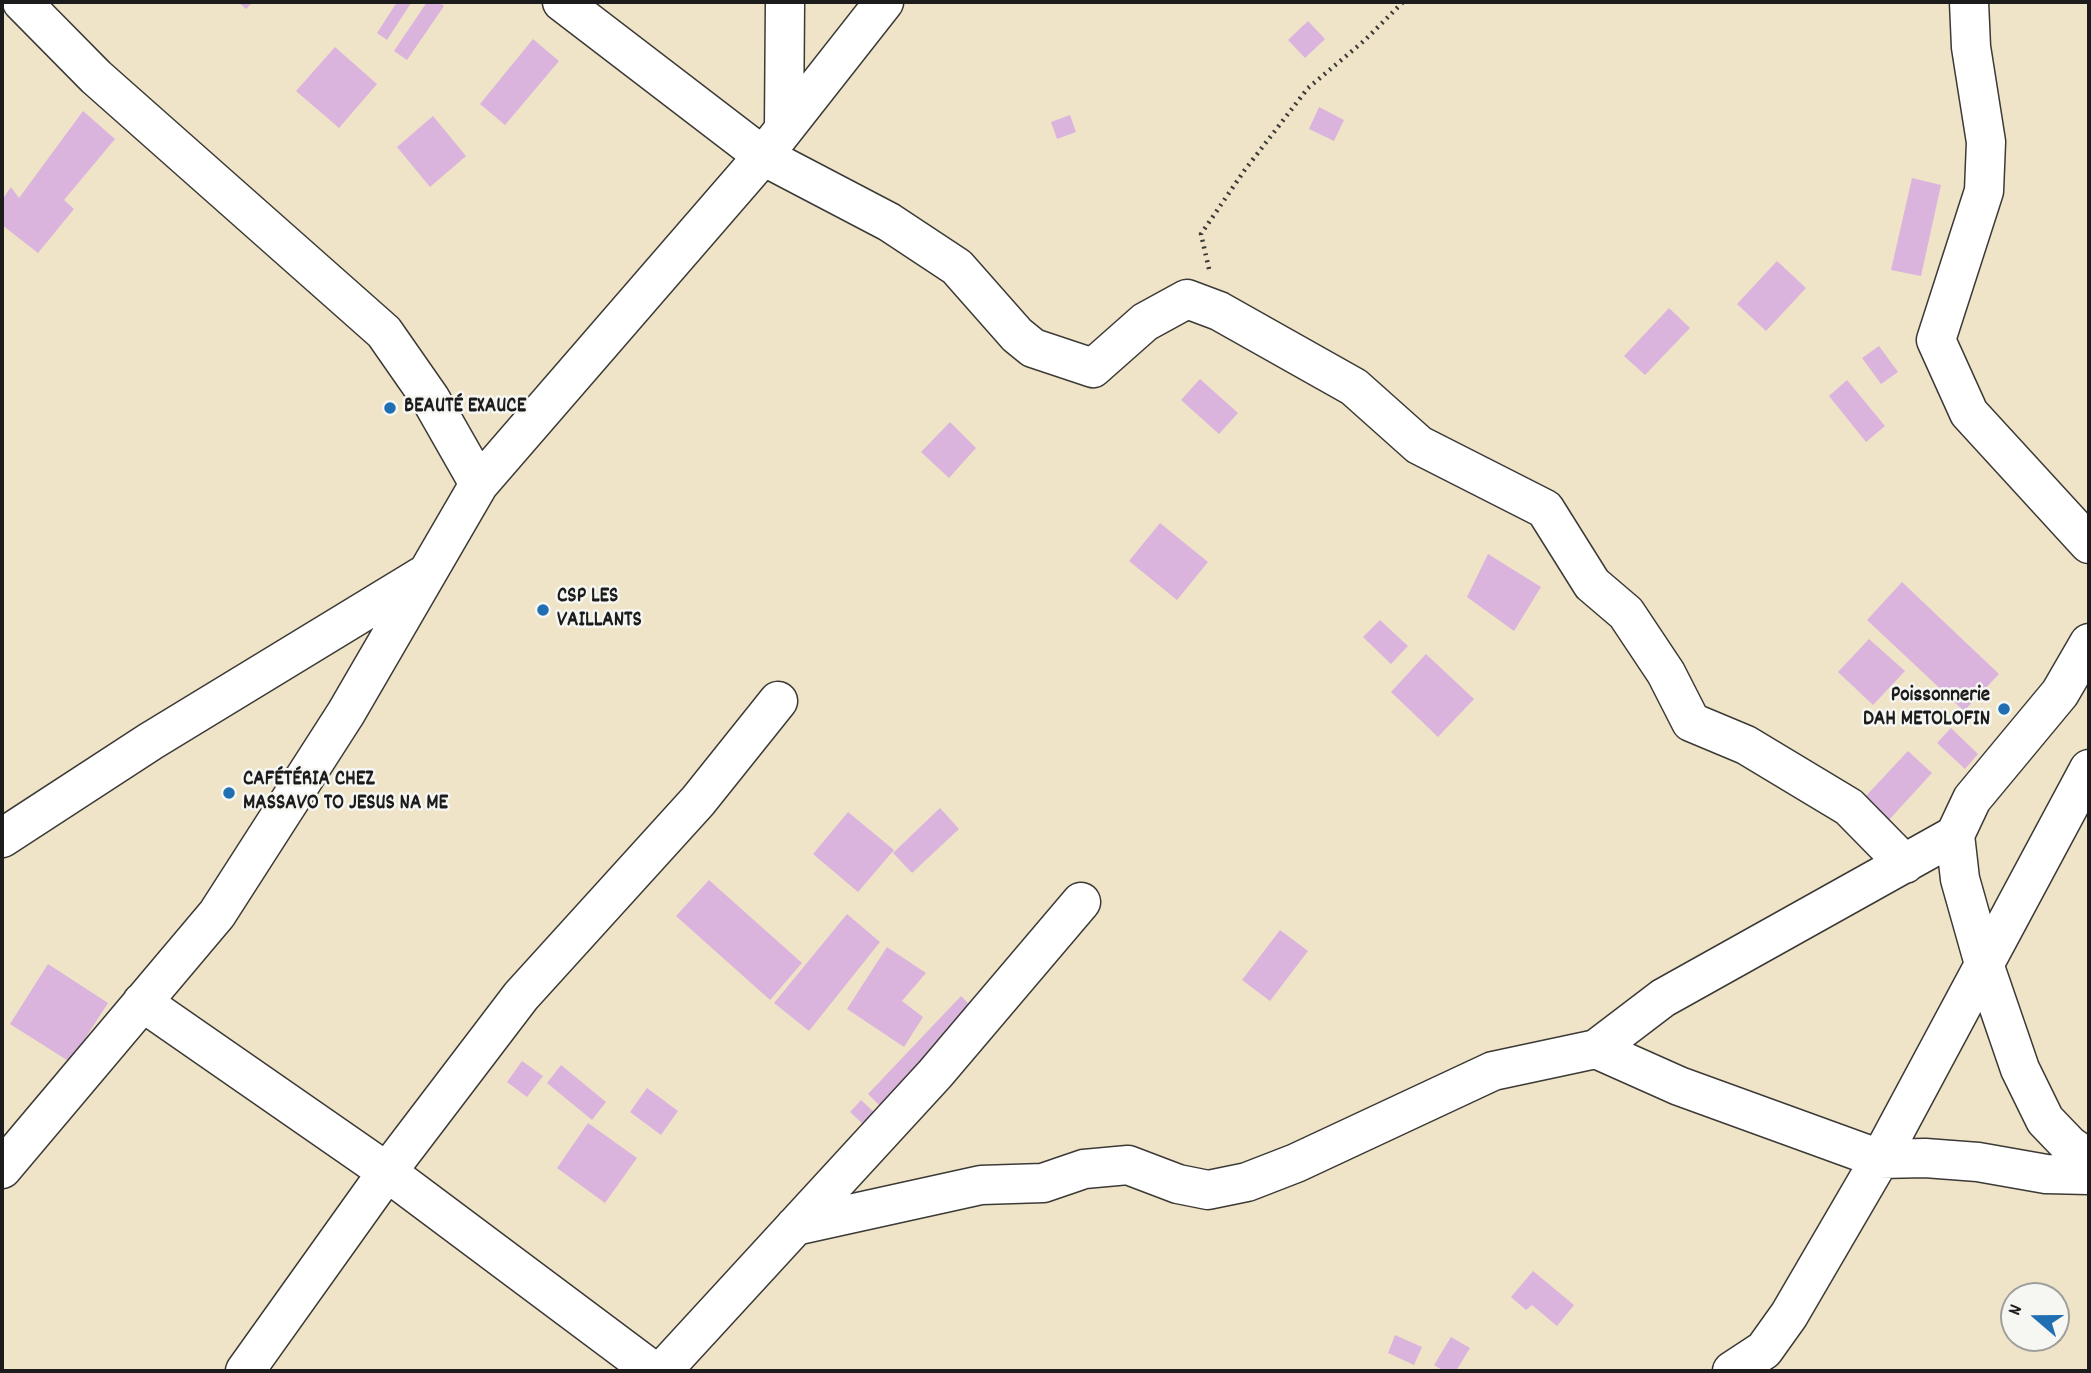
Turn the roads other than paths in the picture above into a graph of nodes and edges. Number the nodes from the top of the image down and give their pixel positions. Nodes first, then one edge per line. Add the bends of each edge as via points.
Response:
1 (22, 2) edge
2 (562, 2) edge
3 (785, 2) edge
4 (884, 2) edge
5 (1969, 2) edge
6 (774, 141) junction
7 (479, 484) junction
8 (2089, 544) edge
9 (424, 575) junction
10 (2089, 643) edge
11 (778, 701) dead end
12 (2089, 769) edge
13 (1955, 835) junction
14 (2, 838) edge
15 (1905, 864) junction
16 (1081, 902) dead end
17 (1984, 964) junction
18 (142, 1002) junction
19 (1596, 1049) junction
20 (1880, 1159) junction
21 (2089, 1159) edge
22 (2, 1169) edge
23 (387, 1172) junction
24 (2089, 1175) edge
25 (795, 1226) junction
26 (1738, 1369) edge
27 (245, 1371) edge
28 (653, 1371) edge
29 (663, 1371) edge

1 - 7 street via 96,77 384,332 430,398
2 - 6 street
3 - 6 street
4 - 6 street
5 - 8 street via 1986,142 1984,191 1936,340 1969,413
6 - 7 street
6 - 15 street via 957,267 1033,348 1093,368 1145,322 1186,299 1219,311 1354,387 1419,445 1545,509 1592,584 1626,613 1666,673 1690,722 1746,746 1849,807
7 - 9 street
9 - 14 street via 151,741
9 - 18 street via 346,713 217,914
10 - 13 street via 2060,693 1972,799
11 - 23 street via 698,801 521,996
12 - 17 street
13 - 15 street
13 - 17 street via 1960,879
15 - 19 street via 1663,999
16 - 25 street via 935,1074
17 - 20 street
17 - 21 street via 2020,1069 2045,1120
18 - 22 street
18 - 23 street
19 - 20 street via 1679,1087
19 - 25 street via 1493,1071 1373,1129 1247,1182 1208,1190 1128,1166 1084,1169 1043,1183 981,1185
20 - 24 street via 1925,1158
20 - 26 street via 1789,1315 1763,1350
23 - 27 street
23 - 28 street
25 - 29 street

